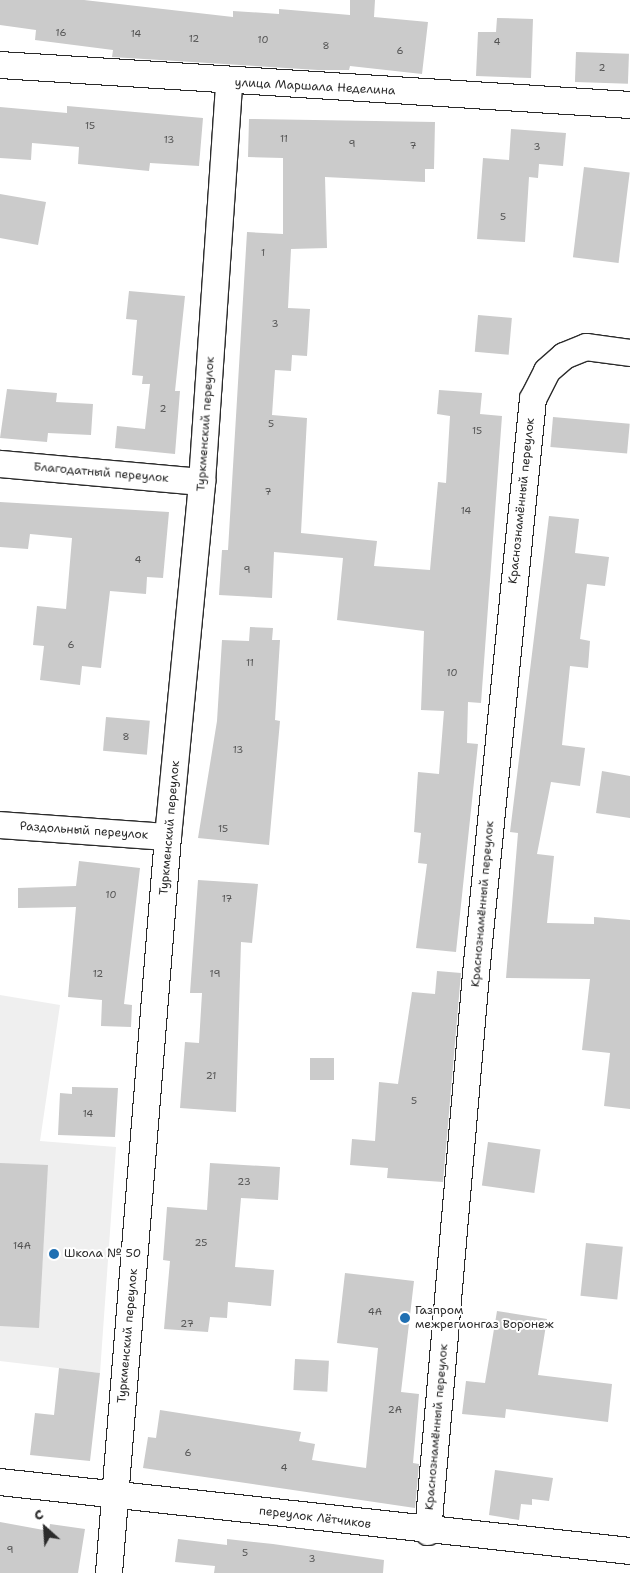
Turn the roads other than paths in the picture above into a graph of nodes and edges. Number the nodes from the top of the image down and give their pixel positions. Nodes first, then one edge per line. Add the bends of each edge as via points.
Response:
1 (0, 65) edge
2 (229, 82) junction
3 (630, 105) edge
4 (630, 354) edge
5 (0, 464) edge
6 (202, 482) junction
7 (0, 824) edge
8 (168, 837) junction
9 (0, 1482) edge
10 (116, 1493) junction
11 (428, 1532) junction
12 (630, 1551) edge
13 (110, 1573) edge

1 - 2 street, улица Маршала Неделина
2 - 3 street, улица Маршала Неделина
2 - 6 street, Туркменский переулок
4 - 11 street, Краснознамённый переулок via 586,347 564,356 547,371 533,399 477,963
5 - 6 street, Благодатный переулок
6 - 8 street, Туркменский переулок
7 - 8 street, Раздольный переулок
8 - 10 street, Туркменский переулок
9 - 10 street, переулок Лётчиков
10 - 11 street, переулок Лётчиков
10 - 13 street, Туркменский переулок
11 - 12 street, переулок Лётчиков

